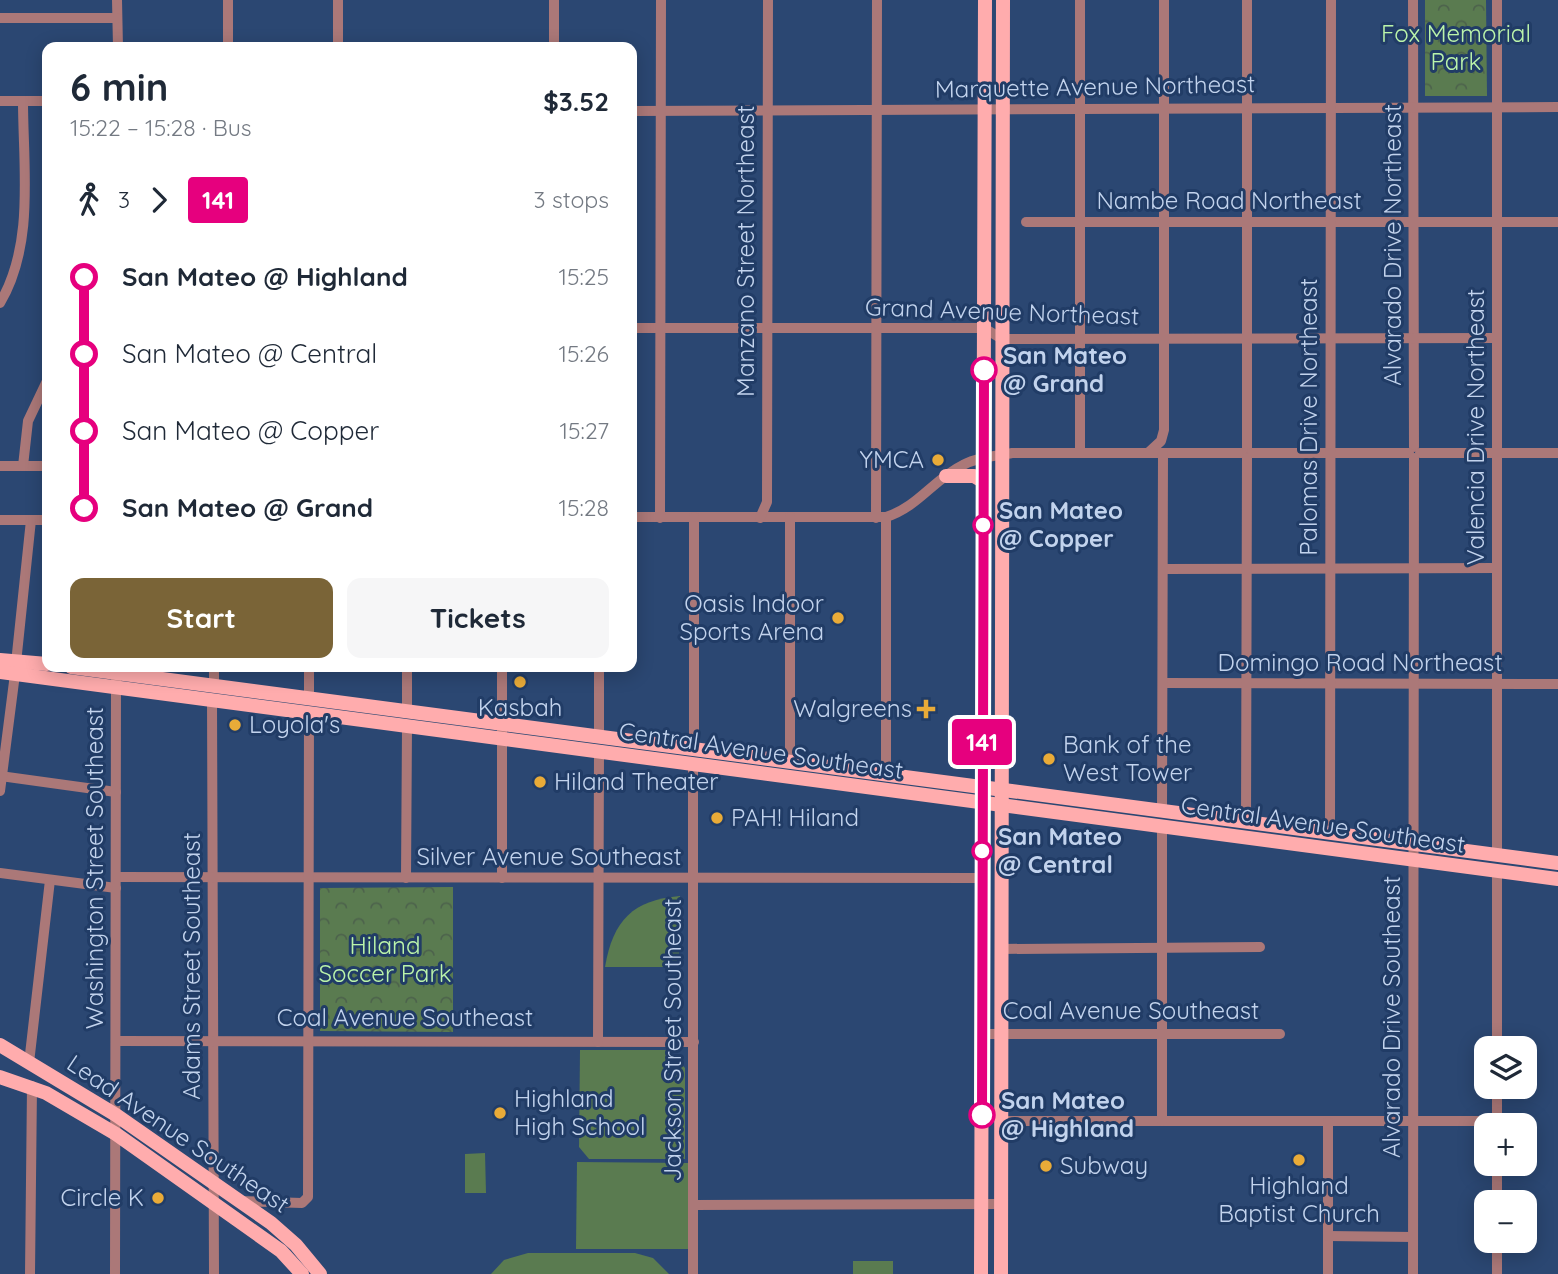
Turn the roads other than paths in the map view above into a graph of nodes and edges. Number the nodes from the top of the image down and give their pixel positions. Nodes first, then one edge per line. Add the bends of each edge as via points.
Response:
1 (117, 0) edge
2 (228, 0) edge
3 (338, 0) edge
4 (554, 0) edge
5 (660, 0) edge
6 (768, 0) edge
7 (877, 0) edge
8 (985, 0) edge
9 (1003, 0) edge
10 (1080, 0) edge
11 (1164, 0) edge
12 (1247, 0) edge
13 (1331, 0) edge
14 (1413, 0) edge
15 (1497, 0) edge
16 (0, 18) edge
17 (117, 18) junction
18 (117, 42) edge
19 (228, 42) edge
20 (338, 42) edge
21 (554, 42) edge
22 (0, 100) edge
23 (23, 101) junction
24 (42, 101) edge
25 (1247, 106) junction
26 (1331, 106) junction
27 (1413, 106) junction
28 (1497, 106) junction
29 (1003, 107) junction
30 (1080, 107) junction
31 (1164, 107) junction
32 (1558, 107) edge
33 (637, 111) edge
34 (660, 111) junction
35 (767, 111) junction
36 (877, 111) junction
37 (985, 111) junction
38 (1026, 222) dead end
39 (1080, 222) junction
40 (1164, 222) junction
41 (1247, 222) junction
42 (1331, 222) junction
43 (1414, 222) junction
44 (1497, 222) junction
45 (1558, 222) edge
46 (0, 303) edge
47 (637, 328) edge
48 (660, 328) junction
49 (768, 328) junction
50 (876, 328) junction
51 (984, 328) junction
52 (1080, 338) junction
53 (1247, 338) junction
54 (1330, 338) junction
55 (1413, 338) junction
56 (1496, 338) junction
57 (1002, 339) junction
58 (1164, 339) junction
59 (42, 391) edge
60 (1080, 452) junction
61 (1148, 453) junction
62 (1163, 453) junction
63 (1247, 453) junction
64 (1330, 453) junction
65 (1414, 453) junction
66 (1497, 453) junction
67 (1558, 453) edge
68 (1002, 455) junction
69 (984, 458) junction
70 (0, 466) edge
71 (23, 466) junction
72 (42, 466) edge
73 (946, 476) junction
74 (984, 482) junction
75 (767, 502) junction
76 (984, 507) junction
77 (637, 517) edge
78 (660, 517) junction
79 (694, 517) junction
80 (760, 517) junction
81 (776, 517) junction
82 (790, 517) junction
83 (881, 517) junction
84 (0, 520) edge
85 (31, 520) junction
86 (42, 520) edge
87 (1247, 568) junction
88 (1330, 568) junction
89 (1414, 568) junction
90 (1497, 568) junction
91 (1163, 569) junction
92 (1002, 573) junction
93 (0, 660) edge
94 (42, 665) edge
95 (16, 668) junction
96 (42, 670) edge
97 (0, 672) edge
98 (66, 672) edge
99 (96, 672) edge
100 (214, 672) edge
101 (309, 672) edge
102 (407, 672) edge
103 (502, 672) edge
104 (598, 672) edge
105 (116, 676) edge
106 (1163, 683) junction
107 (1247, 684) junction
108 (1330, 684) junction
109 (1415, 684) junction
110 (1497, 684) junction
111 (1558, 684) edge
112 (213, 694) junction
113 (309, 706) junction
114 (407, 720) junction
115 (502, 733) junction
116 (599, 745) junction
117 (693, 757) junction
118 (790, 762) junction
119 (886, 774) junction
120 (1, 777) edge
121 (982, 787) junction
122 (0, 790) edge
123 (1001, 790) junction
124 (116, 792) junction
125 (982, 803) junction
126 (1001, 806) junction
127 (1162, 811) junction
128 (1246, 823) junction
129 (1163, 827) junction
130 (1330, 834) junction
131 (1415, 844) junction
132 (1497, 855) junction
133 (1413, 859) junction
134 (1558, 863) edge
135 (1497, 871) junction
136 (0, 873) edge
137 (214, 877) junction
138 (308, 878) junction
139 (406, 878) junction
140 (502, 878) junction
141 (597, 878) junction
142 (695, 878) junction
143 (982, 878) junction
144 (1558, 879) edge
145 (50, 880) junction
146 (116, 883) junction
147 (1260, 947) dead end
148 (1163, 948) junction
149 (1000, 949) junction
150 (503, 1029) dead end
151 (982, 1034) junction
152 (1000, 1034) junction
153 (1163, 1034) junction
154 (1280, 1034) dead end
155 (1497, 1036) edge
156 (116, 1041) junction
157 (212, 1041) junction
158 (308, 1041) junction
159 (503, 1041) junction
160 (598, 1042) junction
161 (694, 1042) junction
162 (0, 1045) edge
163 (29, 1063) junction
164 (0, 1077) edge
165 (32, 1086) junction
166 (116, 1115) junction
167 (1000, 1121) junction
168 (1162, 1121) junction
169 (1413, 1121) junction
170 (1328, 1122) junction
171 (1474, 1122) edge
172 (116, 1134) junction
173 (213, 1183) junction
174 (213, 1201) junction
175 (238, 1201) junction
176 (284, 1202) junction
177 (1000, 1204) junction
178 (693, 1205) junction
179 (982, 1206) junction
180 (271, 1223) junction
181 (1328, 1236) junction
182 (1413, 1237) junction
183 (1497, 1253) edge
184 (30, 1274) edge
185 (115, 1274) edge
186 (214, 1274) edge
187 (302, 1274) edge
188 (320, 1274) edge
189 (693, 1274) edge
190 (981, 1274) edge
191 (1001, 1274) edge
192 (1328, 1274) edge
193 (1413, 1274) edge
194 (1497, 1274) edge

1 - 17 street
2 - 19 street
3 - 20 street
4 - 21 street
5 - 34 street
6 - 35 street, Manzano Street Northeast
7 - 36 street
8 - 37 main road
9 - 29 main road
10 - 30 street
11 - 31 street
12 - 25 street
13 - 26 street, Palomas Drive Northeast
14 - 27 street, Alvarado Drive Northeast
15 - 28 street, Valencia Drive Northeast
16 - 17 street
17 - 18 street
22 - 23 street
23 - 24 street
23 - 46 street via 23,229 17,263
25 - 26 street, Marquette Avenue Northeast
25 - 31 street, Marquette Avenue Northeast
25 - 41 street
26 - 27 street, Marquette Avenue Northeast
26 - 42 street, Palomas Drive Northeast
27 - 28 street, Marquette Avenue Northeast
27 - 43 street, Alvarado Drive Northeast
28 - 32 street, Marquette Avenue Northeast
28 - 44 street, Valencia Drive Northeast
29 - 30 street, Marquette Avenue Northeast
29 - 37 street, Marquette Avenue Northeast
29 - 57 main road
30 - 31 street, Marquette Avenue Northeast
30 - 39 street
31 - 40 street
33 - 34 street, Marquette Avenue Northeast
34 - 35 street, Marquette Avenue Northeast
34 - 48 street
35 - 36 street, Marquette Avenue Northeast
35 - 49 street, Manzano Street Northeast
36 - 37 street, Marquette Avenue Northeast
36 - 50 street
37 - 51 main road
38 - 39 street, Nambe Road Northeast
39 - 40 street, Nambe Road Northeast
39 - 52 street
40 - 41 street, Nambe Road Northeast
40 - 58 street
41 - 42 street, Nambe Road Northeast
41 - 53 street
42 - 43 street, Nambe Road Northeast
42 - 54 street, Palomas Drive Northeast
43 - 44 street, Nambe Road Northeast
43 - 55 street, Alvarado Drive Northeast
44 - 45 street, Nambe Road Northeast
44 - 56 street, Valencia Drive Northeast
47 - 48 street, Grand Avenue Northeast
48 - 49 street, Grand Avenue Northeast
48 - 78 street
49 - 50 street, Grand Avenue Northeast
49 - 75 street, Manzano Street Northeast
50 - 51 street, Grand Avenue Northeast
50 - 83 street
51 - 57 street, Grand Avenue Northeast
51 - 69 main road
52 - 57 street, Grand Avenue Northeast
52 - 58 street, Grand Avenue Northeast
52 - 60 street
53 - 54 street, Grand Avenue Northeast
53 - 58 street, Grand Avenue Northeast
53 - 63 street
54 - 55 street, Grand Avenue Northeast
54 - 64 street, Palomas Drive Northeast
55 - 56 street, Grand Avenue Northeast
55 - 65 street, Alvarado Drive Northeast
56 - 66 street, Valencia Drive Northeast
57 - 68 main road
58 - 61 street via 1164,430
59 - 71 street via 27,421
60 - 61 street
60 - 68 street
61 - 62 street
62 - 63 street
62 - 91 street
63 - 64 street
63 - 87 street
64 - 65 street
64 - 88 street, Palomas Drive Northeast
65 - 66 street
65 - 89 street, Alvarado Drive Northeast
66 - 67 street
66 - 90 street, Valencia Drive Northeast
68 - 69 street
68 - 92 main road
69 - 73 street
69 - 74 main road
70 - 71 street
71 - 72 street
73 - 74 main road via 974,476
73 - 83 street via 914,505
74 - 76 main road
75 - 80 street, Manzano Street Northeast
75 - 81 street
76 - 92 main road via 989,514 994,568
76 - 121 main road
77 - 78 street
78 - 79 street
79 - 80 street
79 - 117 street, Jackson Street Southeast
80 - 81 street
81 - 82 street
82 - 83 street
82 - 118 street
83 - 119 street
84 - 85 street
85 - 86 street
85 - 95 street
87 - 88 street
87 - 91 street
87 - 107 street
88 - 89 street
88 - 108 street, Palomas Drive Northeast
89 - 90 street
89 - 109 street, Alvarado Drive Northeast
90 - 110 street, Valencia Drive Northeast
91 - 106 street
92 - 123 main road
93 - 95 main road
94 - 95 main road
95 - 96 main road
95 - 97 main road
95 - 120 street
98 - 105 main road
99 - 105 main road
100 - 112 street, Adams Street Southeast
101 - 113 street
102 - 114 street
103 - 115 street
104 - 116 street
105 - 112 main road
105 - 124 street, Washington Street Southeast
106 - 107 street, Domingo Road Northeast
106 - 127 street
107 - 108 street, Domingo Road Northeast
107 - 128 street
108 - 109 street, Domingo Road Northeast
108 - 130 street, Palomas Drive Northeast
109 - 110 street, Domingo Road Northeast
109 - 131 street, Alvarado Drive Northeast
110 - 111 street, Domingo Road Northeast
110 - 132 street, Valencia Drive Northeast
112 - 113 main road
112 - 137 street, Adams Street Southeast
113 - 114 main road
113 - 138 street
114 - 115 main road
114 - 139 street
115 - 116 main road
115 - 140 street
116 - 117 main road
116 - 141 street
117 - 118 main road
117 - 125 main road, Central Avenue Southeast
117 - 142 street, Jackson Street Southeast
118 - 119 main road
119 - 121 main road
120 - 122 street
120 - 124 street
121 - 123 main road
121 - 125 main road
123 - 126 main road
123 - 127 main road
124 - 146 street, Washington Street Southeast
125 - 126 main road, Central Avenue Southeast
125 - 143 main road
126 - 129 main road, Central Avenue Southeast
126 - 149 main road
127 - 128 main road
128 - 130 main road
129 - 133 main road, Central Avenue Southeast
129 - 148 street
130 - 131 main road
131 - 132 main road
131 - 133 street, Alvarado Drive Southeast
132 - 134 main road
133 - 135 main road, Central Avenue Southeast
133 - 169 street, Alvarado Drive Southeast
135 - 144 main road, Central Avenue Southeast
135 - 155 street
136 - 145 street, Silver Avenue Southeast
137 - 138 street, Silver Avenue Southeast
137 - 146 street, Silver Avenue Southeast
137 - 157 street, Adams Street Southeast
138 - 139 street, Silver Avenue Southeast
138 - 158 street
139 - 140 street, Silver Avenue Southeast
140 - 141 street, Silver Avenue Southeast
141 - 142 street, Silver Avenue Southeast
141 - 160 street
142 - 143 street, Silver Avenue Southeast
142 - 161 street, Jackson Street Southeast
143 - 151 main road
145 - 146 street, Silver Avenue Southeast
145 - 163 street
146 - 156 street, Washington Street Southeast
147 - 148 street
148 - 149 street
148 - 153 street
149 - 152 main road
150 - 159 street
151 - 152 street, Coal Avenue Southeast
151 - 179 main road
152 - 153 street, Coal Avenue Southeast
152 - 167 main road
153 - 154 street, Coal Avenue Southeast
153 - 168 street
156 - 157 street, Coal Avenue Southeast
156 - 166 street, Washington Street Southeast
157 - 158 street, Coal Avenue Southeast
157 - 173 street, Adams Street Southeast
158 - 159 street, Coal Avenue Southeast
158 - 176 street via 306,1201
159 - 160 street, Coal Avenue Southeast
160 - 161 street, Coal Avenue Southeast
161 - 178 street, Jackson Street Southeast
162 - 163 main road, Lead Avenue Southeast
163 - 166 main road, Lead Avenue Southeast
164 - 165 main road
165 - 172 main road
165 - 184 street
166 - 172 street, Washington Street Southeast
166 - 173 main road, Lead Avenue Southeast
167 - 168 street
167 - 177 main road
168 - 170 street
169 - 170 street
169 - 171 street
169 - 182 street, Alvarado Drive Southeast
170 - 181 street
172 - 174 main road, Lead Avenue Southeast
172 - 185 street, Washington Street Southeast
173 - 174 street, Adams Street Southeast
173 - 175 main road, Lead Avenue Southeast
174 - 186 street, Adams Street Southeast
174 - 187 main road, Lead Avenue Southeast via 281,1251
175 - 176 street
175 - 180 main road, Lead Avenue Southeast
176 - 180 street via 271,1209
177 - 179 street
177 - 191 main road
178 - 179 street
178 - 189 street, Jackson Street Southeast
179 - 190 main road
180 - 188 main road, Lead Avenue Southeast
181 - 182 street
181 - 192 street
182 - 193 street, Alvarado Drive Southeast
183 - 194 street

